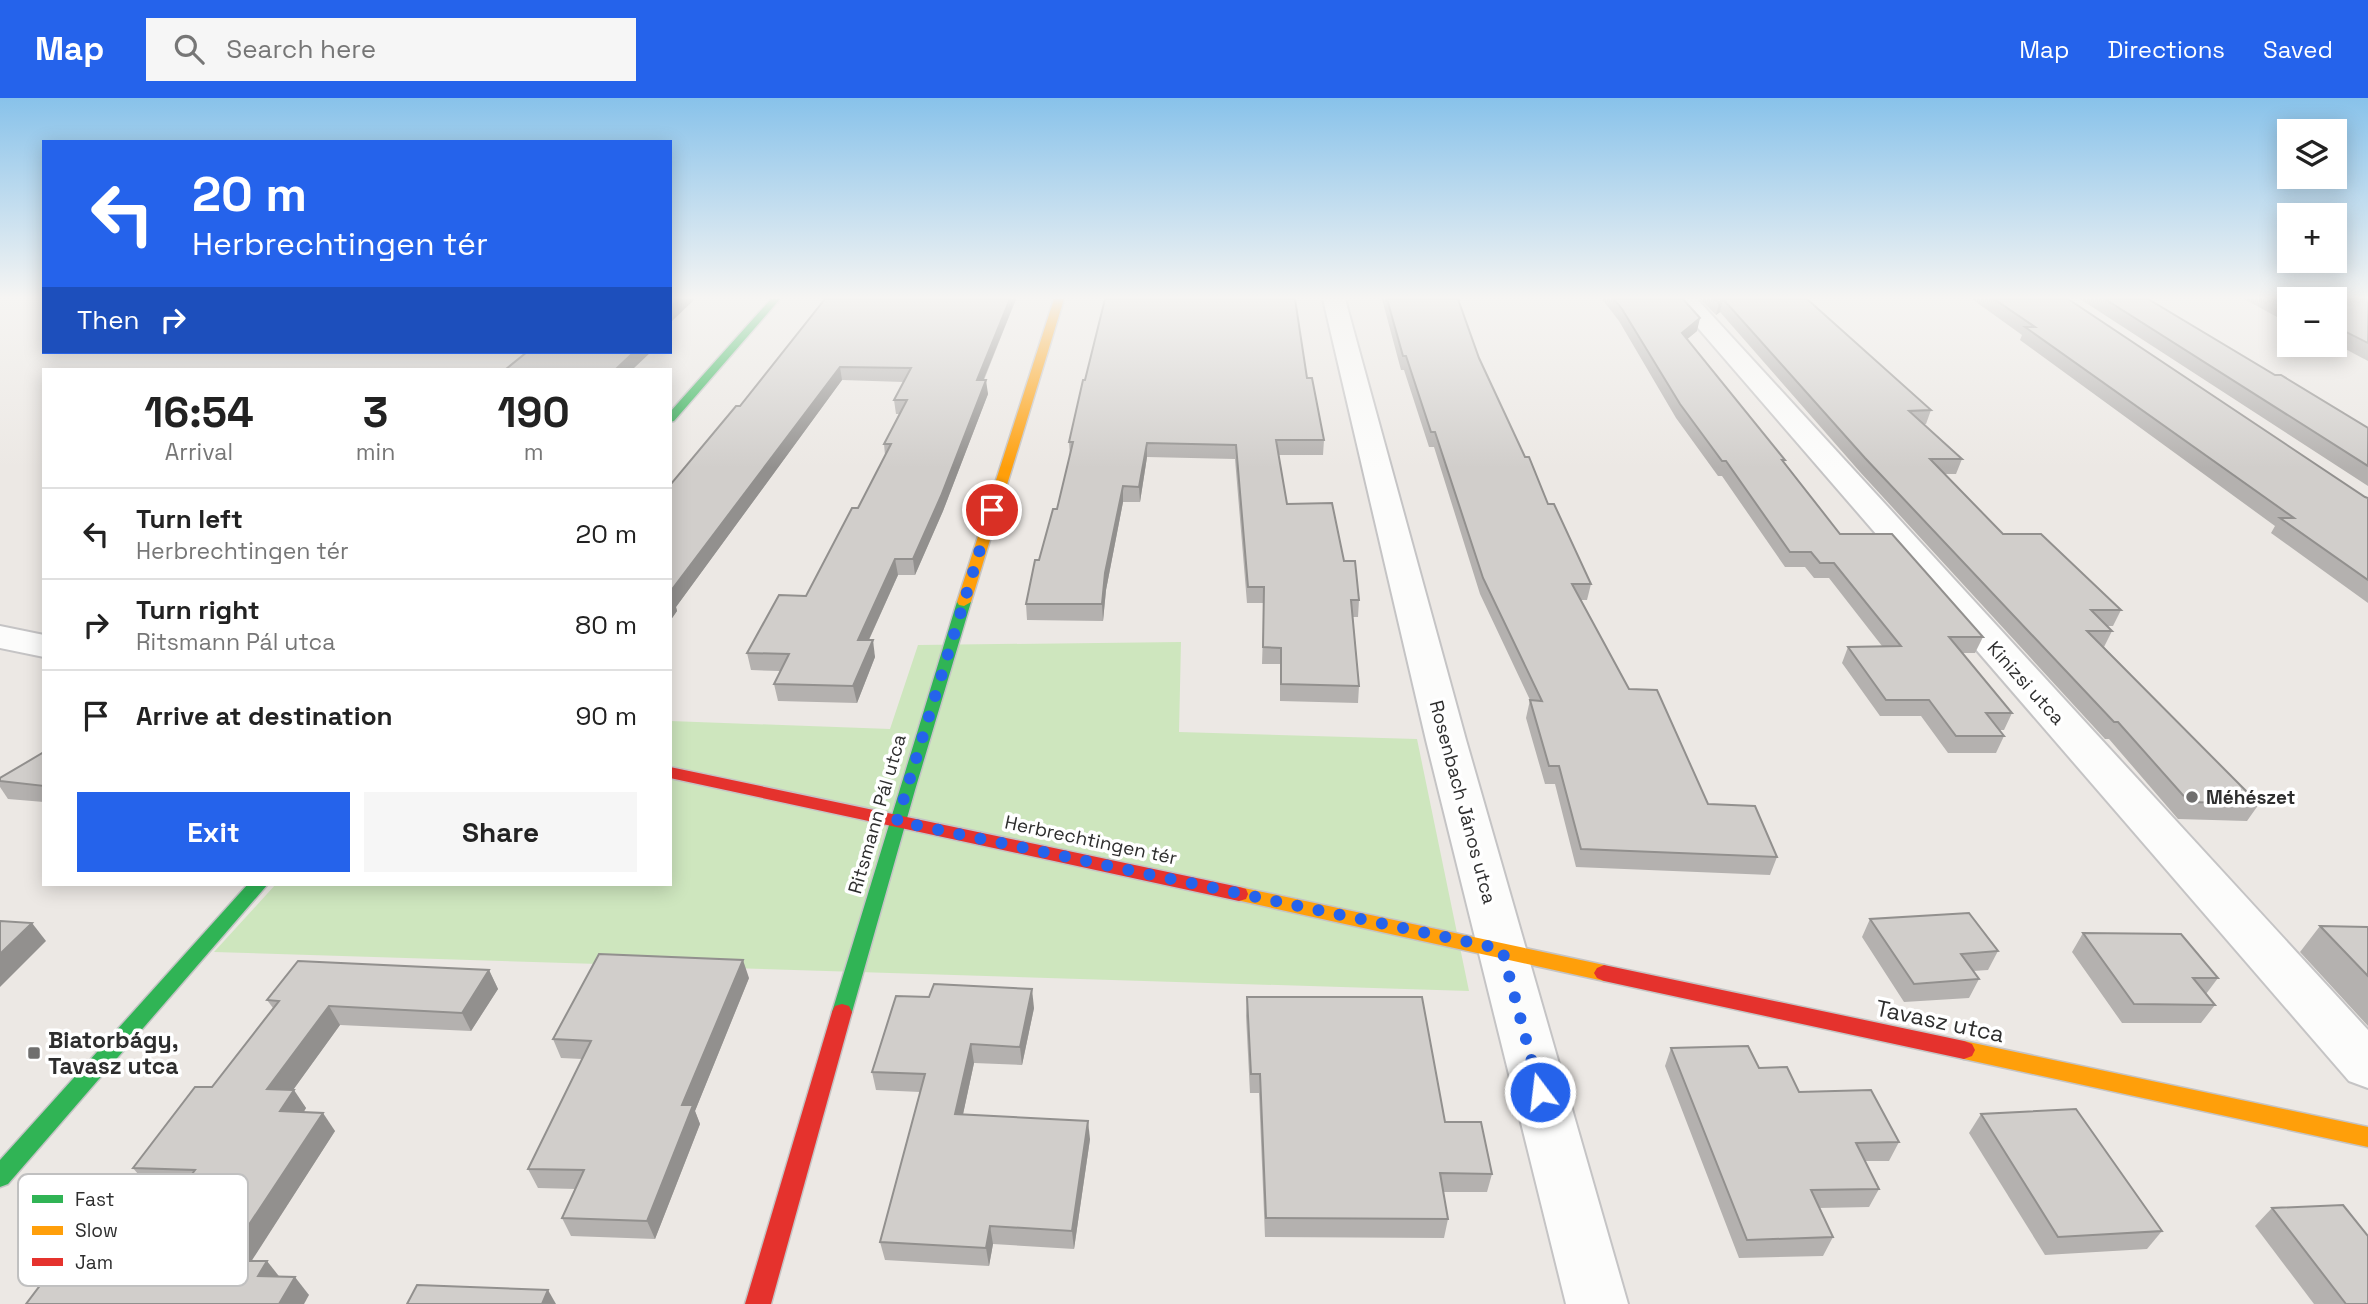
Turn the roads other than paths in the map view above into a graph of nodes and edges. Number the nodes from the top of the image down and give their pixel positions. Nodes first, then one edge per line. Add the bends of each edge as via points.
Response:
1 (726, 355) edge
2 (1042, 355) edge
3 (1348, 355) edge
4 (1734, 355) edge
5 (672, 417) edge
6 (0, 637) edge
7 (42, 646) edge
8 (672, 772) edge
9 (897, 821) junction
10 (257, 886) edge
11 (1502, 949) junction
12 (2368, 1066) edge
13 (2368, 1137) edge
14 (0, 1177) edge
15 (758, 1304) edge
16 (1597, 1304) edge

1 - 5 street
2 - 9 street, Ritsmann Pál utca
3 - 11 street, Rosenbach János utca
4 - 12 street, Kinizsi utca
6 - 7 street
8 - 9 street, Herbrechtingen tér
9 - 11 street, Herbrechtingen tér
9 - 15 street, Ritsmann Pál utca
10 - 14 street
11 - 13 street, Tavasz utca
11 - 16 street, Rosenbach János utca

